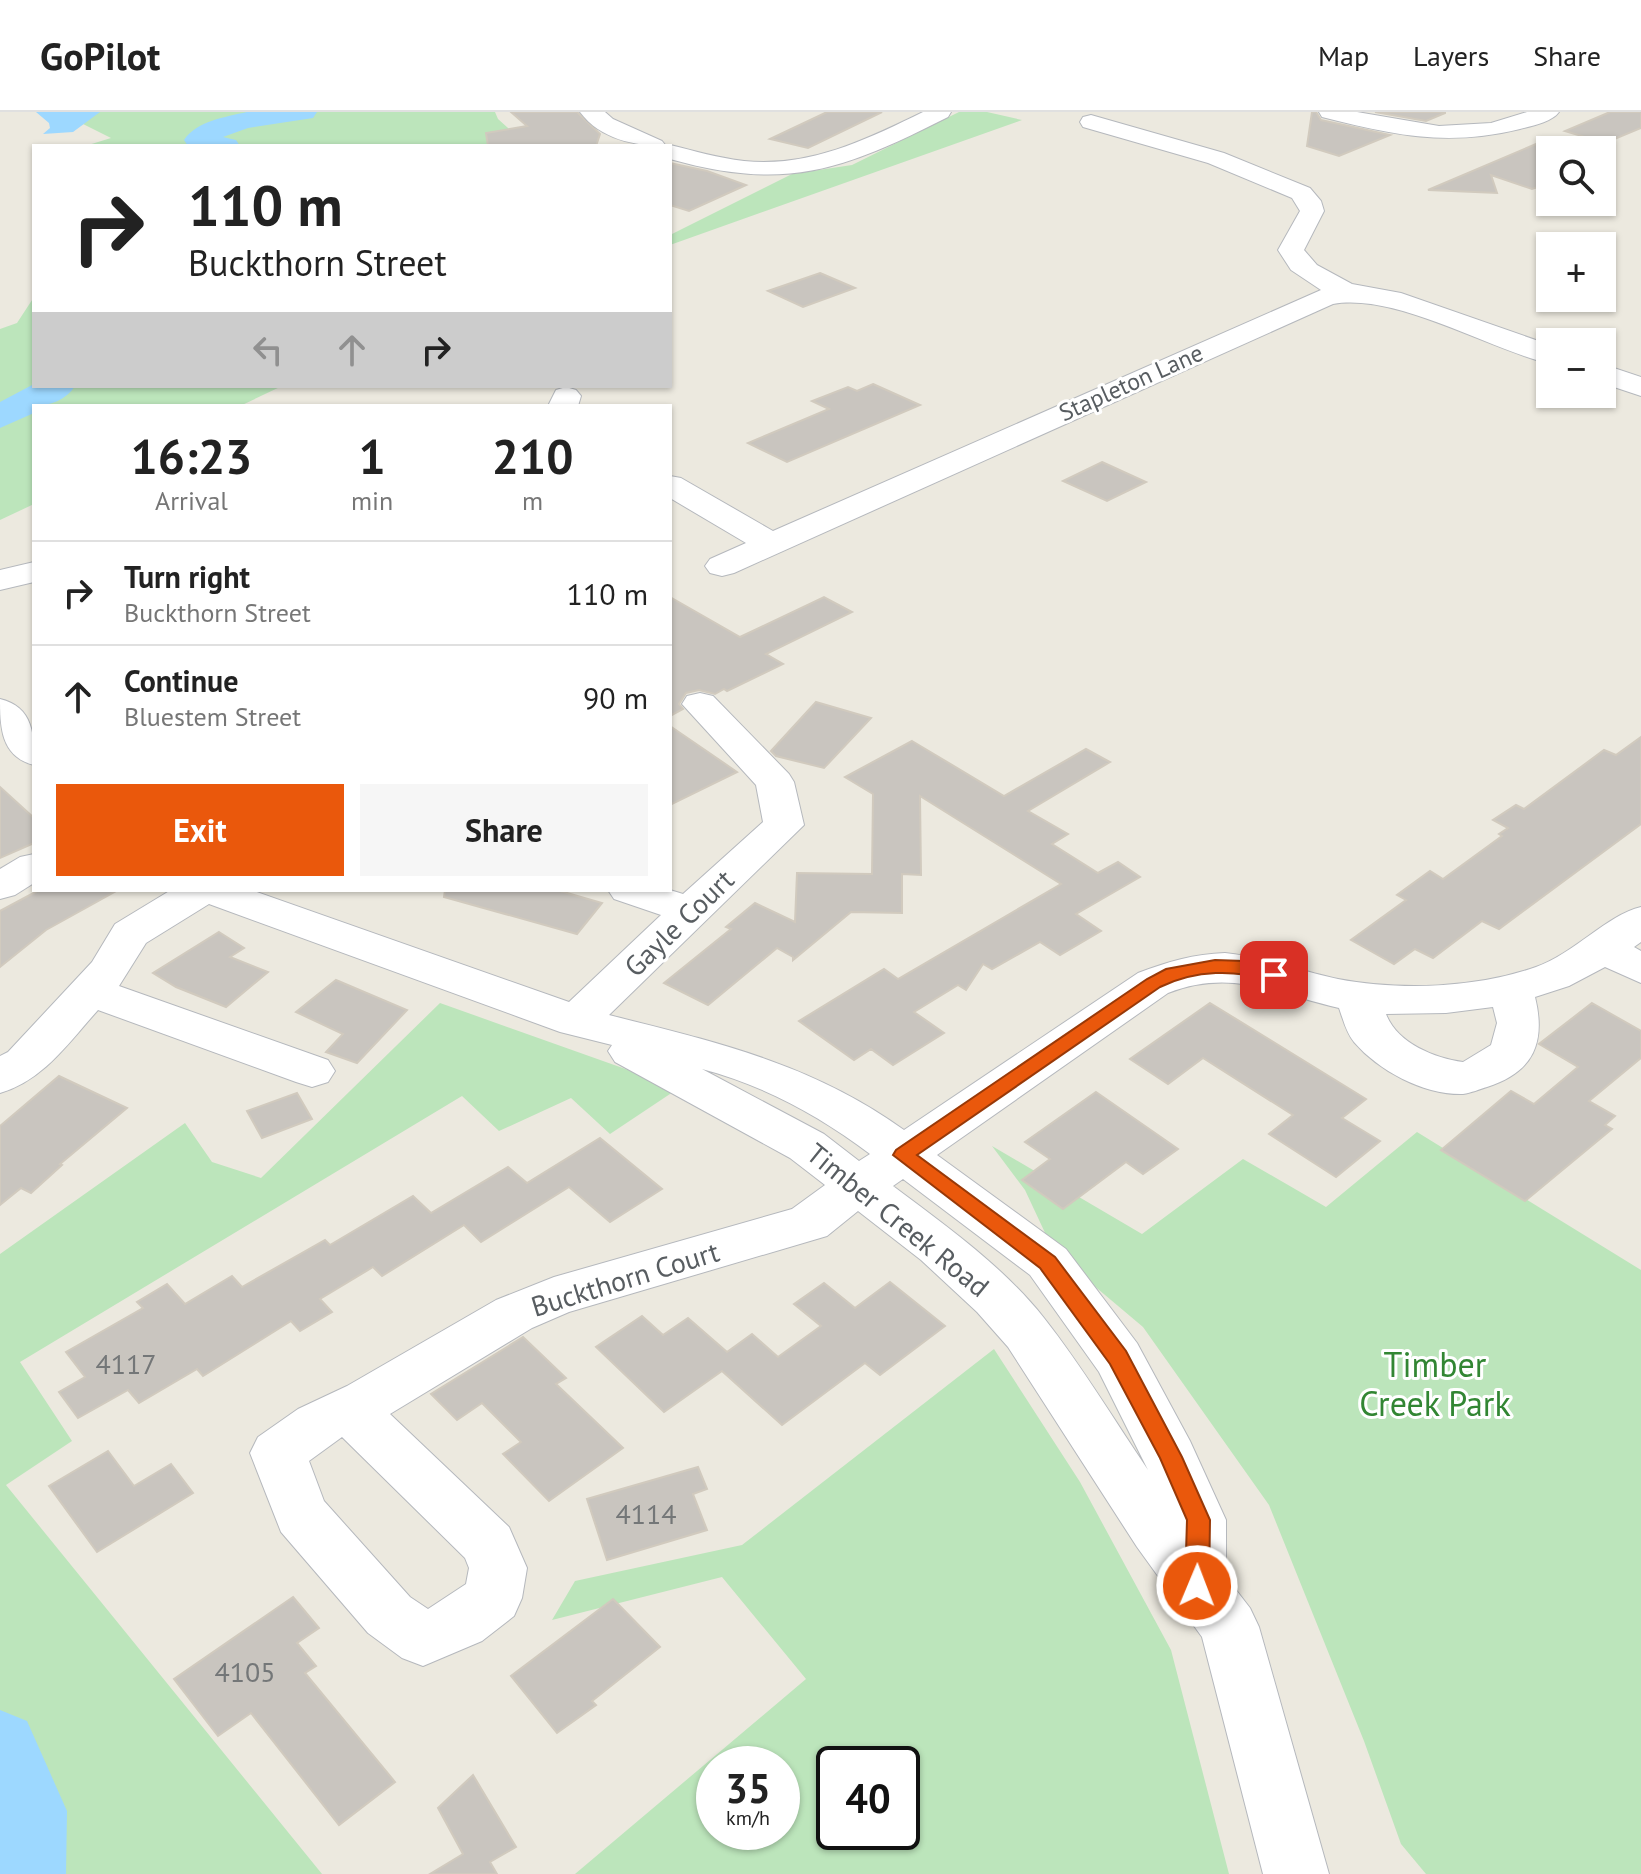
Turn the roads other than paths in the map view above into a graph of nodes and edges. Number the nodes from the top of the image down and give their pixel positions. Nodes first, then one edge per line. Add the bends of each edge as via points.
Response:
1 (624, 112) edge
2 (940, 112) edge
3 (1330, 112) edge
4 (1548, 112) edge
5 (593, 114) edge
6 (1091, 122) dead end
7 (651, 144) edge
8 (672, 153) edge
9 (1348, 293) junction
10 (1536, 350) edge
11 (1616, 378) edge
12 (1641, 387) edge
13 (672, 486) edge
14 (771, 544) junction
15 (722, 566) dead end
16 (32, 572) edge
17 (0, 580) edge
18 (700, 704) dead end
19 (0, 711) edge
20 (32, 751) edge
21 (32, 867) edge
22 (0, 886) edge
23 (198, 892) edge
24 (217, 892) edge
25 (635, 892) edge
26 (690, 911) junction
27 (1641, 920) edge
28 (1623, 959) edge
29 (1511, 987) junction
30 (90, 991) junction
31 (1357, 995) junction
32 (576, 1021) junction
33 (11, 1057) edge
34 (312, 1071) dead end
35 (903, 1155) junction
36 (859, 1185) junction
37 (348, 1408) dead end
38 (1197, 1586) junction
39 (1296, 1874) edge

1 - 5 street
2 - 8 street via 869,148 816,166 732,167
3 - 4 street via 1398,129 1456,135 1485,132
5 - 7 street
6 - 9 street via 1216,158 1301,193 1312,211 1291,250 1294,259
9 - 10 street, Stapleton Lane via 1391,299
9 - 14 street, Stapleton Lane via 1326,297
11 - 12 street
13 - 14 street
14 - 15 street, Stapleton Lane
16 - 17 street
18 - 26 street, Gayle Court via 775,782 784,825
19 - 20 street
21 - 22 street
23 - 30 street via 130,934
24 - 32 street, Timber Creek Road
25 - 26 street
26 - 32 street, Gayle Court
27 - 28 street, Buckthorn Court
28 - 29 street, Buckthorn Court
29 - 31 street, Buckthorn Court via 1479,996 1411,1000
29 - 31 street via 1519,1023 1513,1049 1505,1059 1464,1078 1406,1062 1370,1031
30 - 33 street
30 - 34 street
31 - 35 street, Buckthorn Court via 1244,967 1173,974
32 - 35 street, Timber Creek Road via 689,1049 781,1080 852,1116
32 - 36 street, Timber Creek Road via 786,1132
35 - 36 street, Buckthorn Court
35 - 38 street, Timber Creek Road via 1048,1262 1118,1358 1198,1520
36 - 37 street, Buckthorn Court via 809,1223 554,1297 514,1314
36 - 38 street, Timber Creek Road via 939,1247 1026,1333
38 - 39 street, Timber Creek Road via 1229,1627

